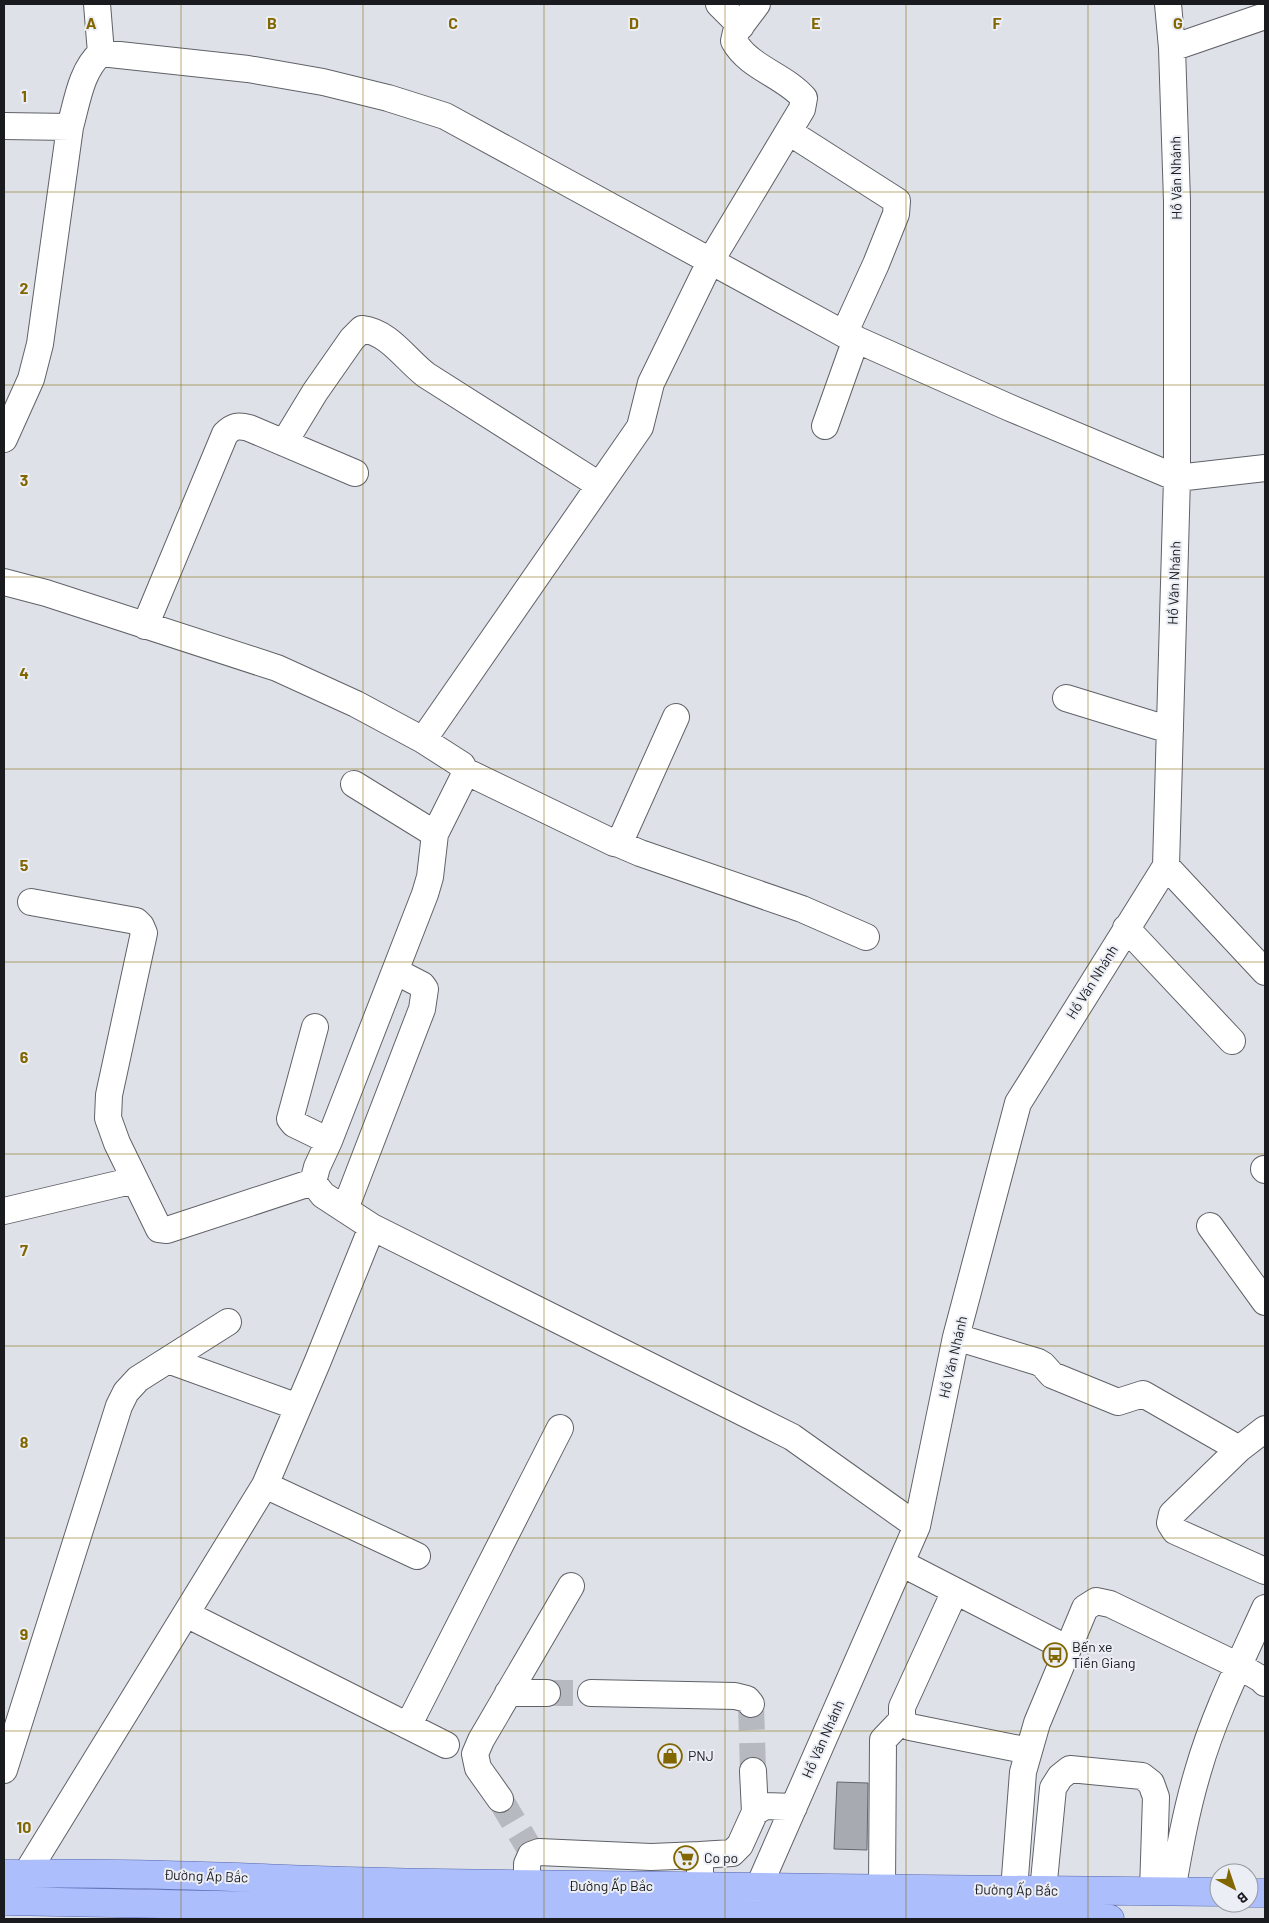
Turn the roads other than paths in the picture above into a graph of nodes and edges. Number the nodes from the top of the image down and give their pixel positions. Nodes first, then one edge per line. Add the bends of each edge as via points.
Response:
1 (98, 4) edge
2 (719, 4) edge
3 (757, 4) edge
4 (1168, 4) edge
5 (1265, 16) edge
6 (741, 26) junction
7 (1172, 48) junction
8 (101, 53) junction
9 (4, 126) edge
10 (70, 127) junction
11 (789, 132) junction
12 (710, 262) junction
13 (850, 337) junction
14 (14, 391) edge
15 (825, 426) dead end
16 (4, 439) edge
17 (284, 443) junction
18 (1265, 468) edge
19 (355, 473) dead end
20 (1177, 478) junction
21 (599, 485) junction
22 (4, 582) edge
23 (145, 626) junction
24 (1066, 698) dead end
25 (676, 717) dead end
26 (1170, 730) junction
27 (423, 740) junction
28 (465, 771) junction
29 (354, 784) dead end
30 (435, 834) junction
31 (619, 844) junction
32 (1166, 866) junction
33 (31, 902) dead end
34 (1126, 928) junction
35 (866, 937) dead end
36 (395, 971) junction
37 (1265, 972) edge
38 (315, 1027) dead end
39 (1232, 1041) dead end
40 (329, 1141) junction
41 (135, 1180) junction
42 (313, 1182) junction
43 (345, 1210) junction
44 (4, 1211) edge
45 (1210, 1226) dead end
46 (372, 1227) junction
47 (1265, 1302) edge
48 (228, 1322) dead end
49 (956, 1337) junction
50 (168, 1360) junction
51 (298, 1407) junction
52 (560, 1428) dead end
53 (1265, 1430) edge
54 (1239, 1449) junction
55 (265, 1485) junction
56 (917, 1526) junction
57 (417, 1556) dead end
58 (900, 1563) junction
59 (1265, 1571) edge
60 (570, 1586) dead end
61 (954, 1591) junction
62 (1265, 1608) edge
63 (186, 1614) junction
64 (1068, 1649) junction
65 (1239, 1666) junction
66 (1265, 1683) edge
67 (508, 1693) junction
68 (547, 1693) tunnel mouth
69 (591, 1693) tunnel mouth
70 (751, 1704) dead end
71 (902, 1720) junction
72 (408, 1726) junction
73 (446, 1745) dead end
74 (1029, 1751) junction
75 (4, 1770) edge
76 (753, 1771) tunnel mouth
77 (500, 1799) tunnel mouth
78 (794, 1807) junction
79 (756, 1812) junction
80 (700, 1855) junction
81 (15, 1874) edge
82 (527, 1885) junction
83 (700, 1886) junction
84 (759, 1886) junction
85 (882, 1888) junction
86 (966, 1889) junction
87 (1014, 1890) junction
88 (1043, 1891) junction
89 (1162, 1891) junction
90 (1209, 1892) edge
91 (4, 1901) edge
92 (343, 1913) edge
93 (739, 1916) edge
94 (962, 1918) junction
95 (1049, 1918) edge
96 (1110, 1919) edge

1 - 8 street
2 - 6 street
3 - 6 street
4 - 7 street, Hồ Văn Nhánh
5 - 7 street
6 - 11 street via 734,41 740,53 796,89 804,98 802,109
7 - 20 street, Hồ Văn Nhánh via 1177,201
8 - 10 street via 94,58 84,76
8 - 12 street via 248,69 323,82 446,116
9 - 10 street
10 - 14 street via 40,344 31,379
11 - 12 street
11 - 13 street via 897,201 896,214
12 - 13 street
12 - 21 street via 651,383 640,427
13 - 15 street
13 - 20 street
14 - 16 street
17 - 19 street
17 - 21 street via 315,392 362,329 384,338 414,367
17 - 23 street via 239,426 225,434
18 - 20 street
20 - 26 street, Hồ Văn Nhánh
21 - 27 street
22 - 23 street
23 - 27 street via 277,668 356,704
24 - 26 street
25 - 31 street
26 - 32 street, Hồ Văn Nhánh
27 - 28 street via 462,765
28 - 30 street
28 - 31 street
29 - 30 street
30 - 36 street via 430,877
31 - 35 street via 802,909
32 - 34 street, Hồ Văn Nhánh
32 - 37 street
33 - 41 street via 136,921 144,933 108,1110 114,1135
34 - 39 street
34 - 49 street, Hồ Văn Nhánh via 1018,1103
36 - 40 street
36 - 43 street via 425,989 422,1010
38 - 40 street via 290,1120
40 - 42 street
41 - 42 street via 156,1225 167,1230
41 - 44 street
42 - 43 street via 323,1195
43 - 46 street
45 - 47 street
46 - 51 street
46 - 56 street via 792,1437
48 - 50 street
49 - 54 street via 1038,1362 1052,1375 1118,1402 1143,1394
49 - 56 street, Hồ Văn Nhánh
50 - 51 street
50 - 75 street via 138,1379 119,1406
51 - 55 street
52 - 72 street
53 - 54 street
54 - 59 street via 1172,1514 1170,1523 1175,1532
55 - 57 street
55 - 63 street
56 - 58 street, Hồ Văn Nhánh
58 - 61 street
58 - 78 street, Hồ Văn Nhánh
60 - 67 street
61 - 64 street
61 - 71 street via 902,1707
62 - 65 street
63 - 72 street
63 - 81 street
64 - 65 street via 1085,1608 1096,1601 1110,1604
64 - 74 street via 1037,1723
65 - 66 street
65 - 89 street via 1198,1770
67 - 68 street
67 - 77 street via 475,1754 478,1768
69 - 70 street via 734,1696 747,1699
71 - 74 street via 910,1727
71 - 85 street via 884,1740
72 - 73 street
74 - 87 street via 1023,1772
76 - 79 street
78 - 79 street via 765,1806
78 - 84 street, Hồ Văn Nhánh
79 - 80 street via 740,1845 732,1853
80 - 82 street via 651,1857 530,1851
80 - 83 street
81 - 82 main road, Đường Ấp Bắc via 199,1875
82 - 83 main road, Đường Ấp Bắc
83 - 84 main road, Đường Ấp Bắc
84 - 85 main road, Đường Ấp Bắc
84 - 93 street, Hồ Văn Nhánh
85 - 86 main road, Đường Ấp Bắc
86 - 87 main road, Đường Ấp Bắc
86 - 94 main road
87 - 88 main road, Đường Ấp Bắc
88 - 89 main road, Đường Ấp Bắc
88 - 89 street via 1053,1788 1060,1776 1070,1769 1142,1776 1151,1783 1156,1797
89 - 90 main road, Đường Ấp Bắc
91 - 92 main road, Đường Ấp Bắc
92 - 93 main road, Đường Ấp Bắc
93 - 94 main road, Đường Ấp Bắc
94 - 95 main road, Đường Ấp Bắc
95 - 96 main road, Đường Ấp Bắc

